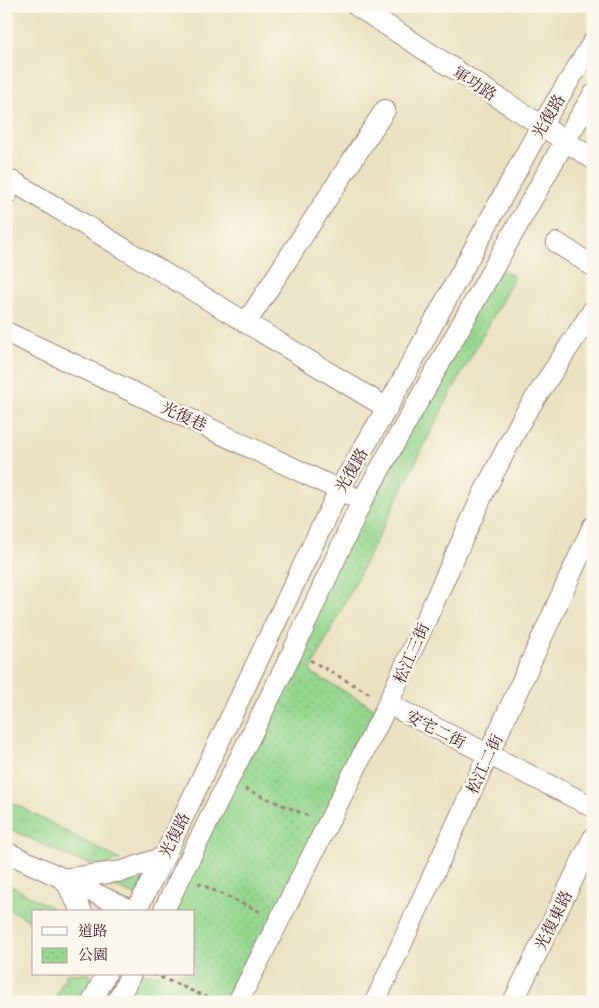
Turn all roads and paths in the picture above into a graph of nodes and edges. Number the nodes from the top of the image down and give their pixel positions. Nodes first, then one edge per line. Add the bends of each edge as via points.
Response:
1 (357, 6) edge
2 (593, 42) edge
3 (593, 95) edge
4 (385, 110) dead end
5 (541, 126) junction
6 (564, 141) junction
7 (593, 159) edge
8 (6, 195) edge
9 (557, 243) dead end
10 (593, 266) edge
11 (593, 310) edge
12 (246, 323) junction
13 (6, 332) edge
14 (388, 408) junction
15 (339, 490) junction
16 (362, 501) junction
17 (593, 526) edge
18 (293, 651) junction
19 (388, 704) junction
20 (488, 755) junction
21 (238, 786) dead end
22 (593, 807) edge
23 (327, 824) junction
24 (593, 838) edge
25 (6, 852) edge
26 (164, 856) junction
27 (63, 879) junction
28 (190, 880) dead end
29 (81, 910) edge
30 (131, 910) edge
31 (136, 910) edge
32 (164, 910) edge
33 (279, 920) junction
34 (105, 976) edge
35 (131, 976) edge
36 (158, 976) edge
37 (92, 1002) edge
38 (117, 1002) edge
39 (218, 1002) edge
40 (238, 1002) edge
41 (376, 1002) edge
42 (513, 1002) edge

1 - 5 street, 軍功路
2 - 5 street, 光復路
3 - 6 street, 光復路
4 - 12 street
5 - 6 street, 軍功路
5 - 14 street, 光復路
6 - 7 street, 軍功路
6 - 16 street, 光復路
8 - 12 street via 14,182
9 - 10 street
11 - 19 street, 松江三街 via 523,417 484,492
12 - 14 street
13 - 15 street, 光復巷
14 - 15 street, 光復路
15 - 16 street, 光復巷
15 - 26 street, 光復路
16 - 18 street, 光復路
17 - 20 street, 松江二街
18 - 19 path
18 - 32 street, 光復路
19 - 20 street, 安宅二街
19 - 23 street, 松江三街
20 - 22 street, 安宅二街
20 - 41 street, 松江二街
21 - 23 path
23 - 33 street, 松江三街
24 - 42 street, 光復東路
25 - 27 street
26 - 27 street via 123,870
26 - 31 street, 光復路
27 - 29 street
27 - 30 street
28 - 33 path
33 - 40 street, 松江三街
34 - 37 street
35 - 38 street
36 - 39 path

